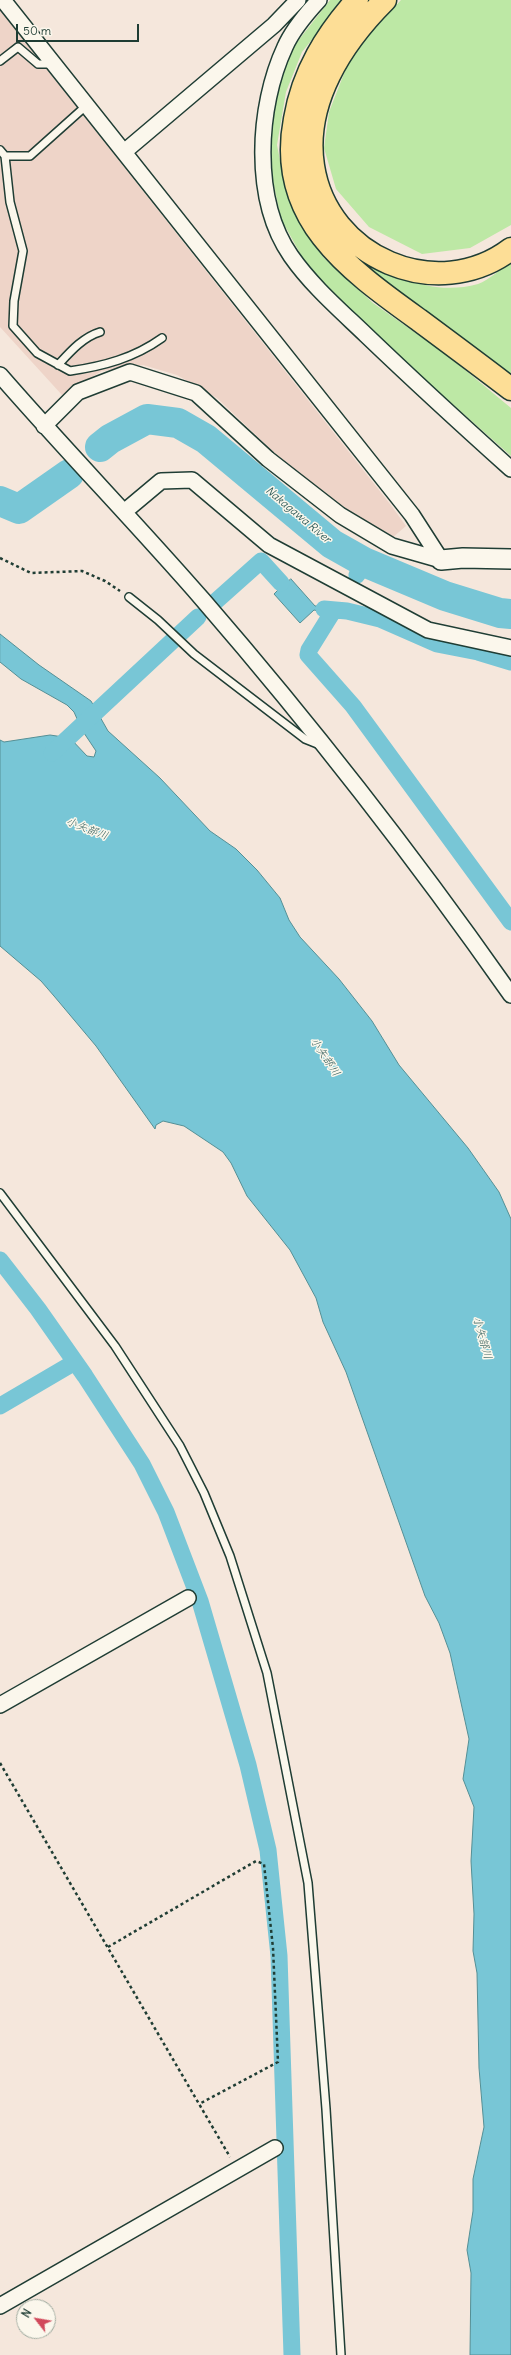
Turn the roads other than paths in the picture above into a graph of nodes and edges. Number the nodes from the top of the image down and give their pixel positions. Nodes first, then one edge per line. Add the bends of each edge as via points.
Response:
1 (3, 0) edge
2 (298, 0) edge
3 (319, 0) edge
4 (357, 0) edge
5 (385, 0) edge
6 (0, 62) edge
7 (54, 64) junction
8 (87, 105) junction
9 (124, 152) junction
10 (3, 153) edge
11 (511, 248) edge
12 (100, 332) dead end
13 (162, 338) dead end
14 (58, 365) junction
15 (0, 375) edge
16 (511, 390) edge
17 (44, 426) junction
18 (511, 469) edge
19 (124, 512) junction
20 (511, 559) edge
21 (442, 560) junction
22 (129, 597) road end
23 (511, 648) edge
24 (324, 746) junction
25 (511, 995) edge
26 (0, 1193) edge
27 (188, 1598) dead end
28 (0, 1705) edge
29 (275, 2148) dead end
30 (0, 2306) edge
31 (341, 2355) edge

1 - 7 street
2 - 9 street via 274,25
3 - 18 street via 286,45 274,76 265,114 263,150 267,194 275,224 291,256 326,297
4 - 16 highway via 326,38 303,84 292,133 292,158 303,207 321,236 347,266
5 - 11 highway via 364,20 347,44 332,69 320,99 312,142 313,166 319,190 329,210 342,229 361,247 379,258 421,273 446,274 472,270 497,259
6 - 7 lane via 18,47 38,64
7 - 8 street
8 - 9 street
8 - 10 lane via 30,156
9 - 21 street via 412,515
10 - 14 lane via 10,202 23,251 14,301 13,326 37,353
12 - 14 lane via 71,350
13 - 14 lane via 143,351 95,367 70,371
15 - 17 street
17 - 19 street
17 - 21 street via 78,392 130,372 196,393 268,459 340,515 392,546
19 - 23 street via 161,482 192,480 269,545 428,630
19 - 24 street via 202,599
20 - 21 street
22 - 24 lane via 194,654 305,739
24 - 25 street via 442,897
26 - 31 lane via 115,1346 180,1446 204,1493 230,1556 267,1673 308,1882 326,2109
27 - 28 street
29 - 30 street

